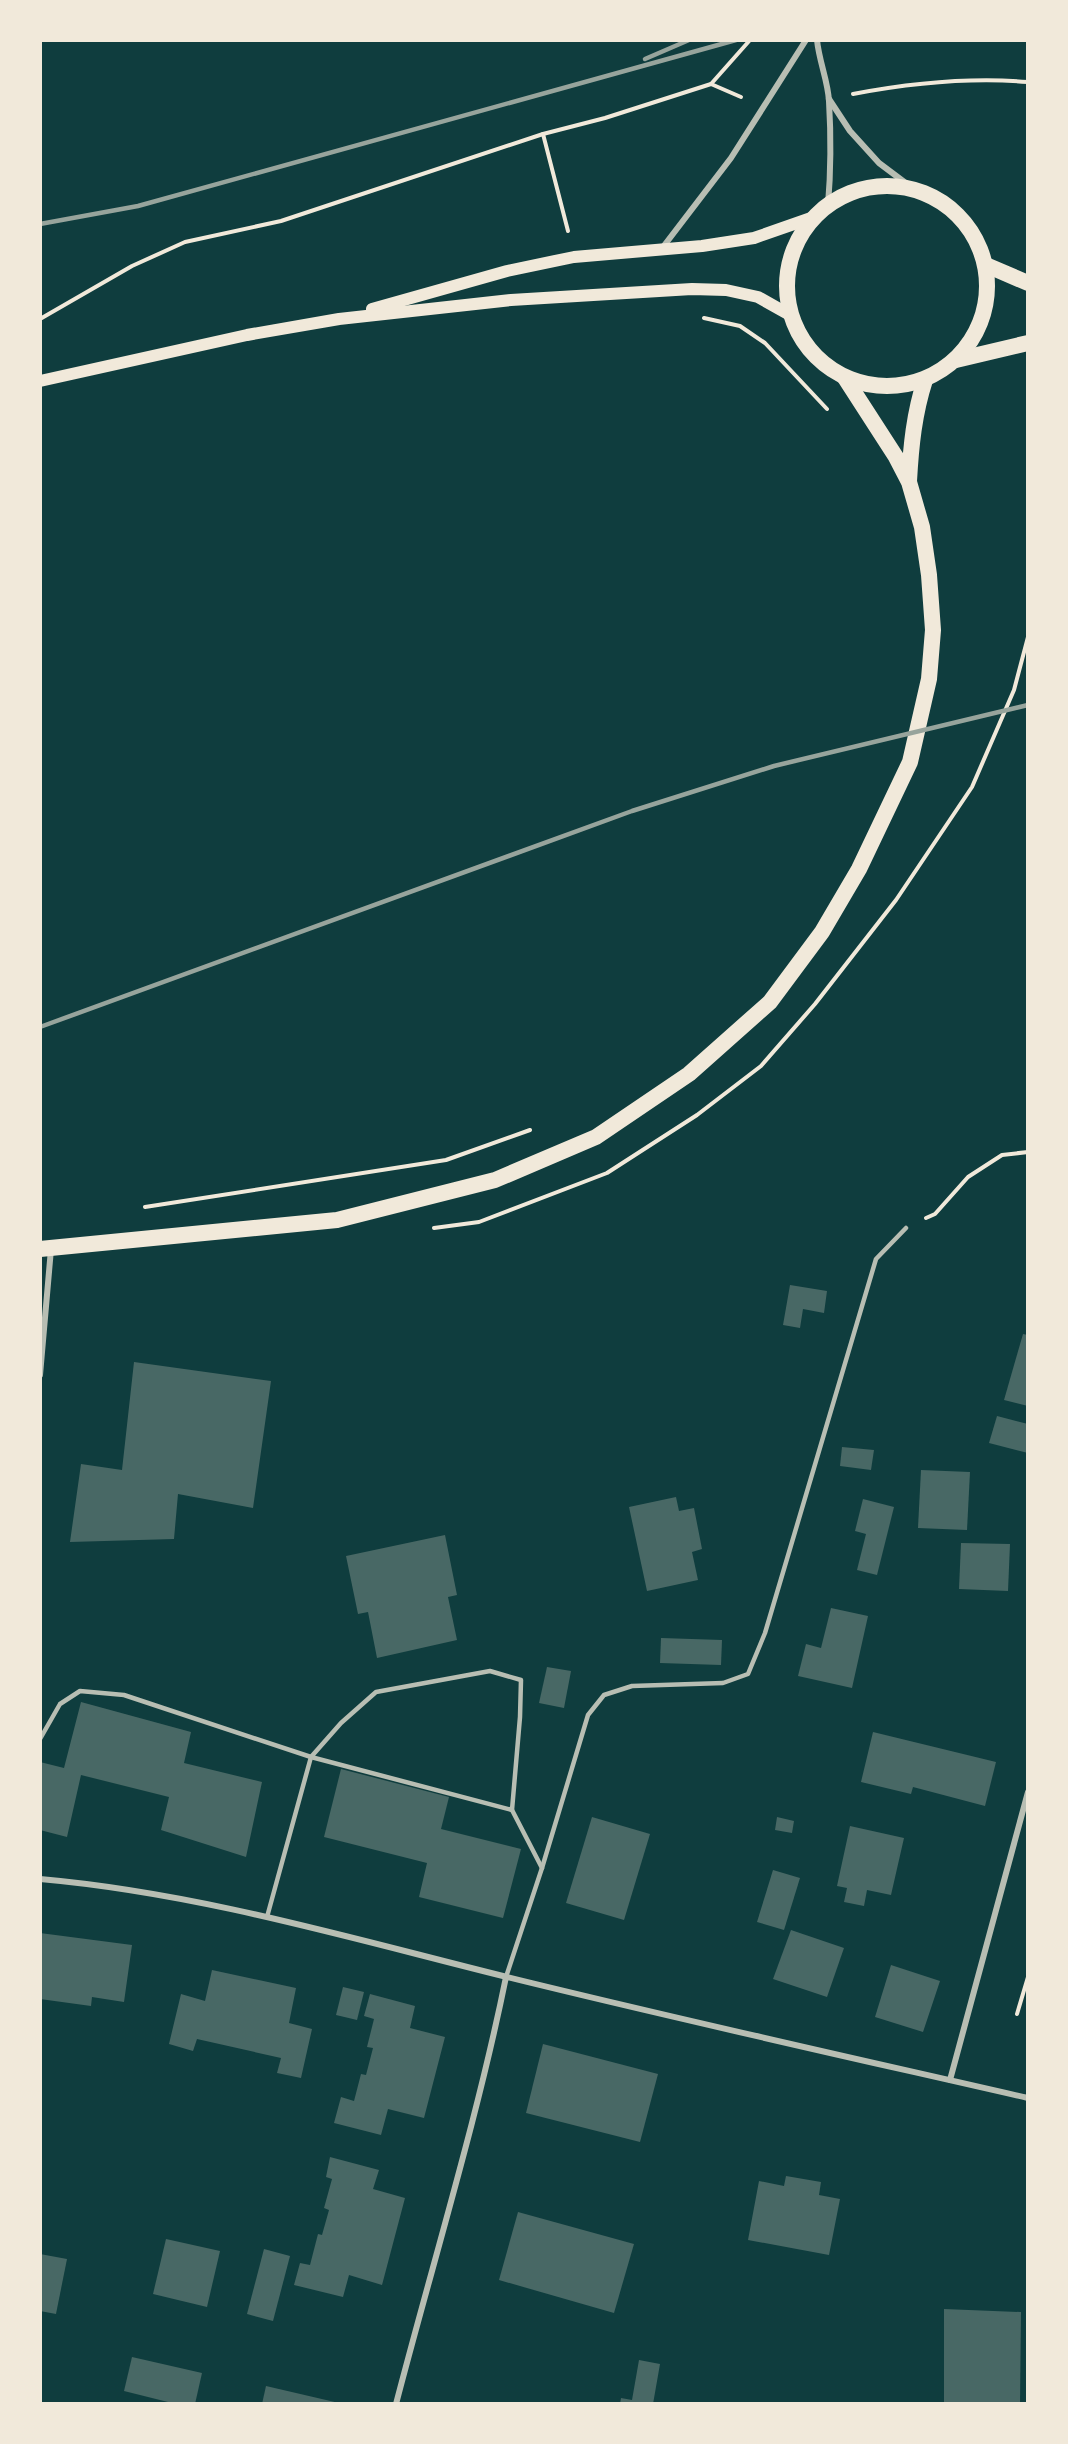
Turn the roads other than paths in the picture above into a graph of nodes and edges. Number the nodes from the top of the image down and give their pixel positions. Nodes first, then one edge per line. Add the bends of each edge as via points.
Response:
1 (806, 40) edge
2 (817, 40) edge
3 (829, 99) junction
4 (915, 190) junction
5 (828, 205) junction
6 (814, 217) junction
7 (662, 250) junction
8 (986, 265) junction
9 (1028, 283) edge
10 (790, 315) junction
11 (339, 319) junction
12 (1028, 343) edge
13 (956, 360) junction
14 (845, 378) junction
15 (925, 380) junction
16 (40, 381) edge
17 (909, 482) junction
18 (906, 1228) road end
19 (46, 1249) edge
20 (40, 1375) edge
21 (40, 1739) edge
22 (311, 1757) junction
23 (1028, 1792) edge
24 (512, 1810) junction
25 (542, 1868) junction
26 (40, 1879) edge
27 (267, 1917) junction
28 (506, 1977) junction
29 (950, 2080) junction
30 (1028, 2098) edge
31 (396, 2403) edge

1 - 7 street via 731,158
2 - 3 street
3 - 4 street via 850,131 879,163
3 - 5 street
4 - 5 highway via 892,185 870,187
4 - 8 highway via 940,200 961,217 977,239
5 - 6 highway
6 - 7 main road via 754,238
6 - 10 highway via 789,262 786,289
7 - 11 main road via 574,257 507,271
8 - 9 highway
8 - 13 highway via 988,291 984,316 973,340
10 - 11 main road via 758,297 726,290 692,289 511,300
10 - 14 highway via 802,341 821,363
11 - 16 main road via 247,335
12 - 13 highway
13 - 15 highway
14 - 15 highway via 871,386 898,387
14 - 17 highway
15 - 17 highway via 915,410
17 - 19 highway via 922,527 933,630 929,679 910,762 859,869 822,932 770,1002 689,1074 596,1137 495,1180 337,1220
18 - 25 lane via 876,1259 765,1633 748,1674 723,1683 632,1686 604,1695 588,1714
19 - 20 street
21 - 22 lane via 60,1704 80,1690 124,1695
22 - 24 lane
22 - 24 lane via 376,1692 490,1671 521,1680
22 - 27 lane
23 - 29 street
24 - 25 lane
25 - 28 lane
26 - 27 street via 107,1887
27 - 28 street
28 - 29 street
28 - 31 street
29 - 30 street

